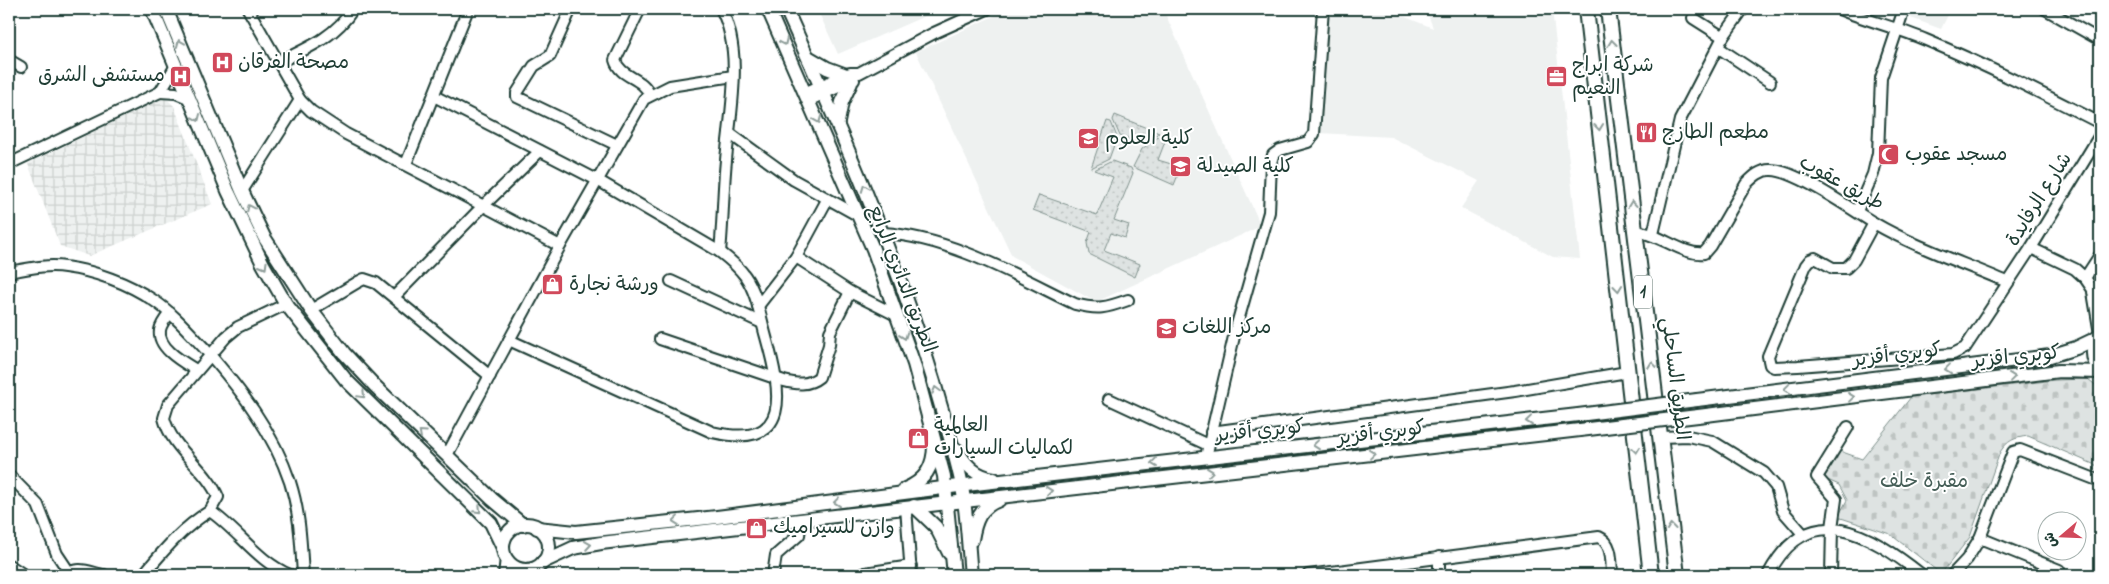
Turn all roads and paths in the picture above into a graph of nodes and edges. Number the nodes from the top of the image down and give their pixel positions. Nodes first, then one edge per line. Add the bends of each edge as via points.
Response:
1 (152, 9) edge
2 (166, 9) edge
3 (353, 9) edge
4 (468, 9) edge
5 (571, 9) edge
6 (640, 9) edge
7 (721, 9) edge
8 (768, 9) edge
9 (786, 9) edge
10 (987, 9) edge
11 (1323, 9) edge
12 (1586, 9) edge
13 (1608, 9) edge
14 (1743, 9) edge
15 (1840, 9) edge
16 (1904, 9) edge
17 (2045, 9) edge
18 (251, 10) edge
19 (1693, 18) dead end
20 (1898, 30) junction
21 (1723, 37) junction
22 (2100, 40) edge
23 (1719, 48) junction
24 (808, 56) junction
25 (9, 60) edge
26 (279, 62) junction
27 (21, 67) dead end
28 (176, 67) junction
29 (733, 76) junction
30 (852, 77) junction
31 (1770, 82) dead end
32 (823, 90) junction
33 (160, 92) junction
34 (650, 94) junction
35 (434, 96) junction
36 (808, 96) junction
37 (188, 98) junction
38 (300, 100) junction
39 (838, 122) junction
40 (2100, 122) edge
41 (729, 133) junction
42 (2100, 135) edge
43 (617, 145) junction
44 (540, 151) junction
45 (9, 164) edge
46 (406, 164) junction
47 (599, 182) junction
48 (242, 191) junction
49 (827, 200) junction
50 (483, 206) junction
51 (1857, 211) junction
52 (857, 215) junction
53 (1874, 223) junction
54 (1635, 231) junction
55 (883, 233) junction
56 (1653, 234) junction
57 (560, 246) junction
58 (2031, 248) junction
59 (720, 252) junction
60 (2100, 255) edge
61 (796, 257) junction
62 (9, 272) edge
63 (2085, 278) junction
64 (671, 280) dead end
65 (2007, 282) junction
66 (2093, 291) junction
67 (850, 292) junction
68 (394, 297) junction
69 (1128, 300) dead end
70 (2100, 300) edge
71 (286, 304) junction
72 (758, 306) junction
73 (311, 310) junction
74 (170, 313) junction
75 (896, 315) junction
76 (762, 323) junction
77 (324, 326) junction
78 (2099, 335) edge
79 (311, 338) junction
80 (660, 339) dead end
81 (509, 340) junction
82 (209, 355) junction
83 (196, 370) junction
84 (1627, 372) junction
85 (2100, 372) edge
86 (490, 376) junction
87 (776, 378) junction
88 (1109, 398) dead end
89 (1848, 427) dead end
90 (933, 430) junction
91 (1580, 430) joint
92 (1211, 432) junction
93 (950, 438) junction
94 (1661, 438) junction
95 (1207, 451) junction
96 (447, 455) junction
97 (9, 475) edge
98 (1014, 479) junction
99 (2100, 481) edge
100 (962, 486) junction
101 (946, 487) junction
102 (1017, 495) junction
103 (886, 497) junction
104 (964, 500) junction
105 (948, 502) junction
106 (910, 506) junction
107 (210, 511) junction
108 (800, 521) junction
109 (523, 525) junction
110 (537, 528) junction
111 (1832, 528) junction
112 (1804, 535) junction
113 (1980, 538) junction
114 (504, 553) junction
115 (1439, 557) junction
116 (969, 560) junction
117 (9, 565) edge
118 (536, 568) edge
119 (2060, 570) dead end
120 (911, 571) edge
121 (954, 572) edge
122 (865, 573) dead end
123 (68, 574) edge
124 (24, 575) edge
125 (104, 575) edge
126 (143, 575) edge
127 (290, 575) edge
128 (303, 575) edge
129 (504, 575) edge
130 (773, 575) edge
131 (971, 575) edge
132 (1308, 575) edge
133 (1439, 575) edge
134 (1612, 575) edge
135 (1651, 575) edge
136 (1677, 575) edge
137 (1768, 575) edge
138 (1831, 575) edge
139 (1922, 575) edge
140 (1952, 575) edge

1 - 28 main road
48 -> 2 main road
3 - 26 street via 329,36
4 - 35 street
5 - 43 street via 550,56 534,66 516,97
6 - 34 street via 615,60 624,73 642,83
7 - 29 street via 730,30
8 -> 36 main road, الطريق الدائري الرابع
9 - 24 main road, الطريق الدائري الرابع
10 - 30 street
11 - 92 street via 1314,134 1308,142 1273,155 1269,212
12 -> 84 highway
54 -> 13 highway, الطريق الساحلي / 1
14 - 21 street
15 - 20 street
16 - 20 street
17 - 22 street
18 - 26 street
19 - 21 street
20 - 40 street via 1985,65
20 - 51 street via 1881,78 1878,153
21 - 23 street
23 - 31 street
23 - 56 street via 1680,120
24 - 30 main road via 827,68
24 - 32 main road, الطريق الدائري الرابع
25 - 27 street
26 - 38 street
28 - 33 street
28 - 37 main road
29 - 34 street via 670,86
29 - 41 street
30 - 32 street
30 - 39 main road
32 - 36 street
32 - 39 main road, الطريق الدائري الرابع
33 - 37 street
33 - 45 street
34 - 43 street
35 - 44 street
35 - 46 street
36 -> 52 main road, الطريق الدائري الرابع
37 -> 71 main road via 246,231
38 - 46 street via 346,134
38 - 48 street
55 -> 39 main road, الطريق الدائري الرابع
41 - 49 street via 764,160
41 - 59 street
42 - 58 street, شارع الرفايدة
43 - 47 street
44 - 47 street
44 - 50 street
46 - 50 street
47 - 57 street
47 - 59 street
73 -> 48 main road via 269,245
49 - 52 street
49 - 61 street
50 - 57 street
50 - 68 street
51 - 53 street, طريق عقوب
51 - 56 street, طريق عقوب via 1783,172 1765,170 1746,184 1704,253 1695,254
52 - 75 main road, الطريق الدائري الرابع via 873,249
53 - 65 street, طريق عقوب
53 - 65 street, شارع الرفايدة via 1854,260 1846,268 1833,268 1815,258 1806,265 1768,356 1770,365 1798,366 1953,354 1974,338
54 - 56 street, طريق عقوب
94 -> 54 highway, الطريق الساحلي / 1
55 - 69 street via 938,244 992,264 1075,304 1106,308
93 -> 55 main road, الطريق الدائري الرابع
57 - 81 street
58 - 63 street via 2075,269
58 - 65 street, شارع الرفايدة
59 - 72 street via 744,275
60 - 63 street
61 - 67 street
61 - 72 street
62 - 74 street via 44,266 91,272 144,294
63 - 66 street
64 - 76 street
66 - 70 street
66 - 78 street
67 - 75 street
67 - 87 street via 830,332 819,377 801,384
68 - 73 street via 376,283 364,279
68 - 86 street
71 - 79 main road
71 - 82 street via 238,327
72 - 76 street
73 - 77 main road
74 - 82 street
74 - 83 street via 160,328 162,342 180,361
75 -> 90 main road, الطريق الدائري الرابع
76 - 87 street
77 - 79 main road
96 -> 77 main road via 374,386
78 - 85 main road via 2093,354
78 -> 95 main road, كويري أقزير, bridge via 2076,348 2050,356 1578,415
79 -> 114 main road via 346,380 491,523
80 - 87 street
81 - 86 street
81 - 87 street via 692,424 734,437 760,432 774,417 778,406
82 - 83 street
82 - 128 street via 226,372 257,415 280,457 290,482 300,525
83 - 107 street via 168,405 164,418 178,444 214,488 218,497
84 - 92 street via 1515,391
84 -> 135 highway
91 -> 85 main road, كوبري اقزير, bridge via 2058,371
86 - 96 street
88 - 95 street
89 - 111 street via 1817,477 1836,499
90 - 101 main road, الطريق الدائري الرابع
90 - 103 main road via 932,464 923,480
102 -> 91 main road, كوبري أقزير
92 - 95 street
93 - 98 main road via 962,460 976,474
93 - 100 main road, الطريق الدائري الرابع
94 - 112 street via 1688,436 1712,441 1769,476 1783,511
136 -> 94 highway, الطريق الساحلي / 1
95 -> 98 main road, كويري أقزير
96 - 109 main road via 492,500
97 - 123 street via 38,505
98 - 100 main road, كويري أقزير
99 - 113 street via 2020,450 2013,452
100 - 101 main road, كويري أقزير
100 - 104 main road, الطريق الدائري الرابع
101 - 103 main road, كويري أقزير
101 - 105 main road, الطريق الدائري الرابع
102 - 104 main road, كوبري أقزير
102 - 116 main road via 989,504 982,511 976,522
103 -> 110 main road, كويري أقزير via 576,532
104 - 105 main road, كوبري أقزير
104 - 116 main road, الطريق الدائري الرابع
105 - 106 main road, كوبري أقزير
105 - 121 main road, الطريق الدائري الرابع
106 - 108 main road, كوبري أقزير
106 - 120 street
106 - 121 main road via 936,527 947,547
107 - 126 street via 183,531
107 - 127 street via 274,569
118 -> 108 main road, كوبري أقزير via 554,555 585,545
108 - 130 street via 799,535 776,555
109 - 110 main road
109 - 114 main road via 506,535
110 - 118 main road via 548,543 546,556
111 - 112 street
111 - 138 street
111 - 139 street via 1850,530 1879,544
112 - 137 street via 1783,554
113 - 119 street
113 - 140 street
114 - 118 main road via 519,569
114 - 129 street
115 - 132 street
115 - 133 street
115 - 134 street via 1599,537 1605,539 1609,546
116 - 131 main road, الطريق الدائري الرابع
117 - 124 street
120 - 122 street
123 - 125 street via 81,570

